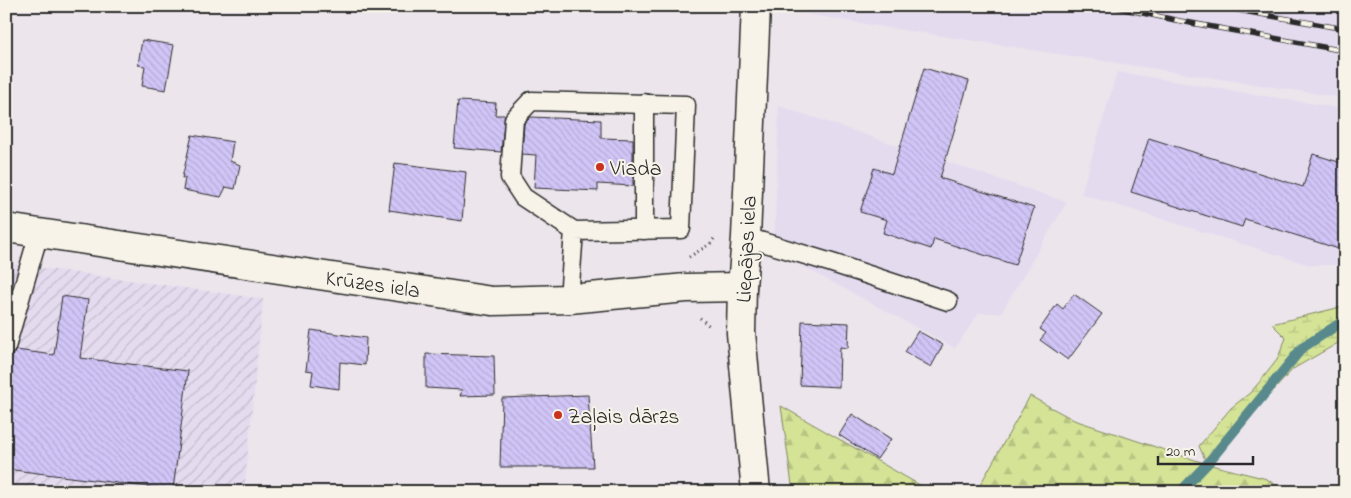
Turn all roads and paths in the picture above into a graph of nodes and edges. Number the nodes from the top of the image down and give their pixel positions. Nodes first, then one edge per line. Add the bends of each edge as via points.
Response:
1 (756, 6) edge
2 (644, 103) junction
3 (6, 228) edge
4 (644, 230) junction
5 (574, 231) junction
6 (720, 231) dead end
7 (39, 234) junction
8 (746, 237) junction
9 (685, 260) dead end
10 (742, 287) junction
11 (569, 299) junction
12 (948, 301) dead end
13 (6, 347) edge
14 (756, 492) edge

1 - 8 street, Liepājas iela
2 - 4 lane
2 - 4 lane via 686,105 681,229
2 - 5 lane via 531,101 514,119 510,177 523,197
3 - 7 street, Krūzes iela
4 - 5 lane
5 - 11 lane
6 - 9 path via 710,244
7 - 11 street, Krūzes iela via 492,301
7 - 13 lane
8 - 10 street, Liepājas iela
8 - 12 lane
10 - 11 street, Krūzes iela via 686,288
10 - 14 street, Liepājas iela via 741,333

